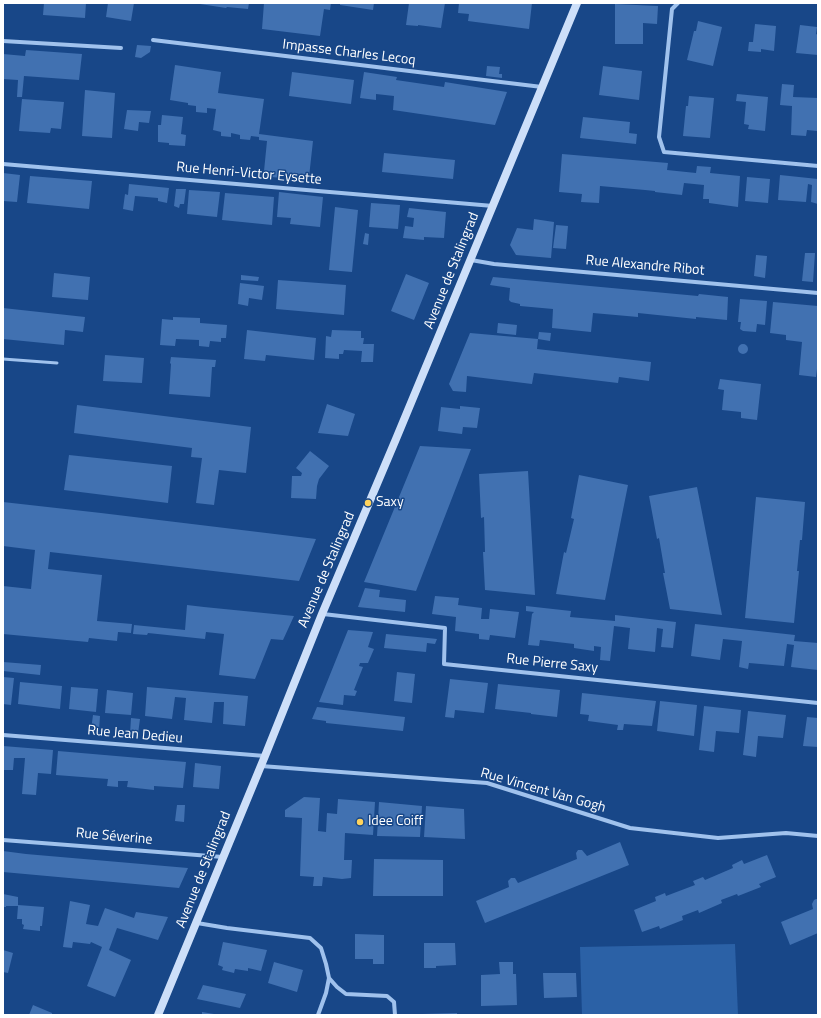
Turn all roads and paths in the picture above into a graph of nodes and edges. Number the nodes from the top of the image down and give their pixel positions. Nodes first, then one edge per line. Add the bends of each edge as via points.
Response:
1 (577, 3) edge
2 (678, 3) edge
3 (153, 40) dead end
4 (3, 41) edge
5 (120, 48) dead end
6 (542, 87) junction
7 (3, 164) edge
8 (818, 166) edge
9 (493, 206) junction
10 (471, 260) junction
11 (818, 293) edge
12 (3, 359) edge
13 (57, 364) dead end
14 (322, 614) junction
15 (818, 703) edge
16 (3, 735) edge
17 (265, 756) junction
18 (261, 766) junction
19 (818, 836) edge
20 (3, 840) edge
21 (223, 857) junction
22 (197, 923) junction
23 (329, 978) junction
24 (158, 1015) edge
25 (318, 1015) edge
26 (395, 1015) edge

1 - 6 main road, Avenue de Stalingrad
2 - 8 street via 672,9 659,138 664,152
3 - 6 street, Impasse Charles Lecoq
4 - 5 street
6 - 9 main road, Avenue de Stalingrad
7 - 9 street, Rue Henri-Victor Eysette
9 - 10 main road, Avenue de Stalingrad
10 - 11 street, Rue Alexandre Ribot
10 - 14 main road, Avenue de Stalingrad
12 - 13 lane
14 - 15 street, Rue Pierre Saxy via 445,628 444,664
14 - 17 main road, Avenue de Stalingrad
16 - 17 street, Rue Jean Dedieu
17 - 18 main road, Avenue de Stalingrad
18 - 19 street, Rue Vincent Van Gogh via 487,783 630,828 718,838 786,833
18 - 21 main road, Avenue de Stalingrad
20 - 21 street, Rue Séverine
21 - 22 main road, Avenue de Stalingrad
22 - 23 street via 310,938 321,948
22 - 24 main road, Avenue de Stalingrad
23 - 25 street
23 - 26 street via 346,994 388,996 394,1002

